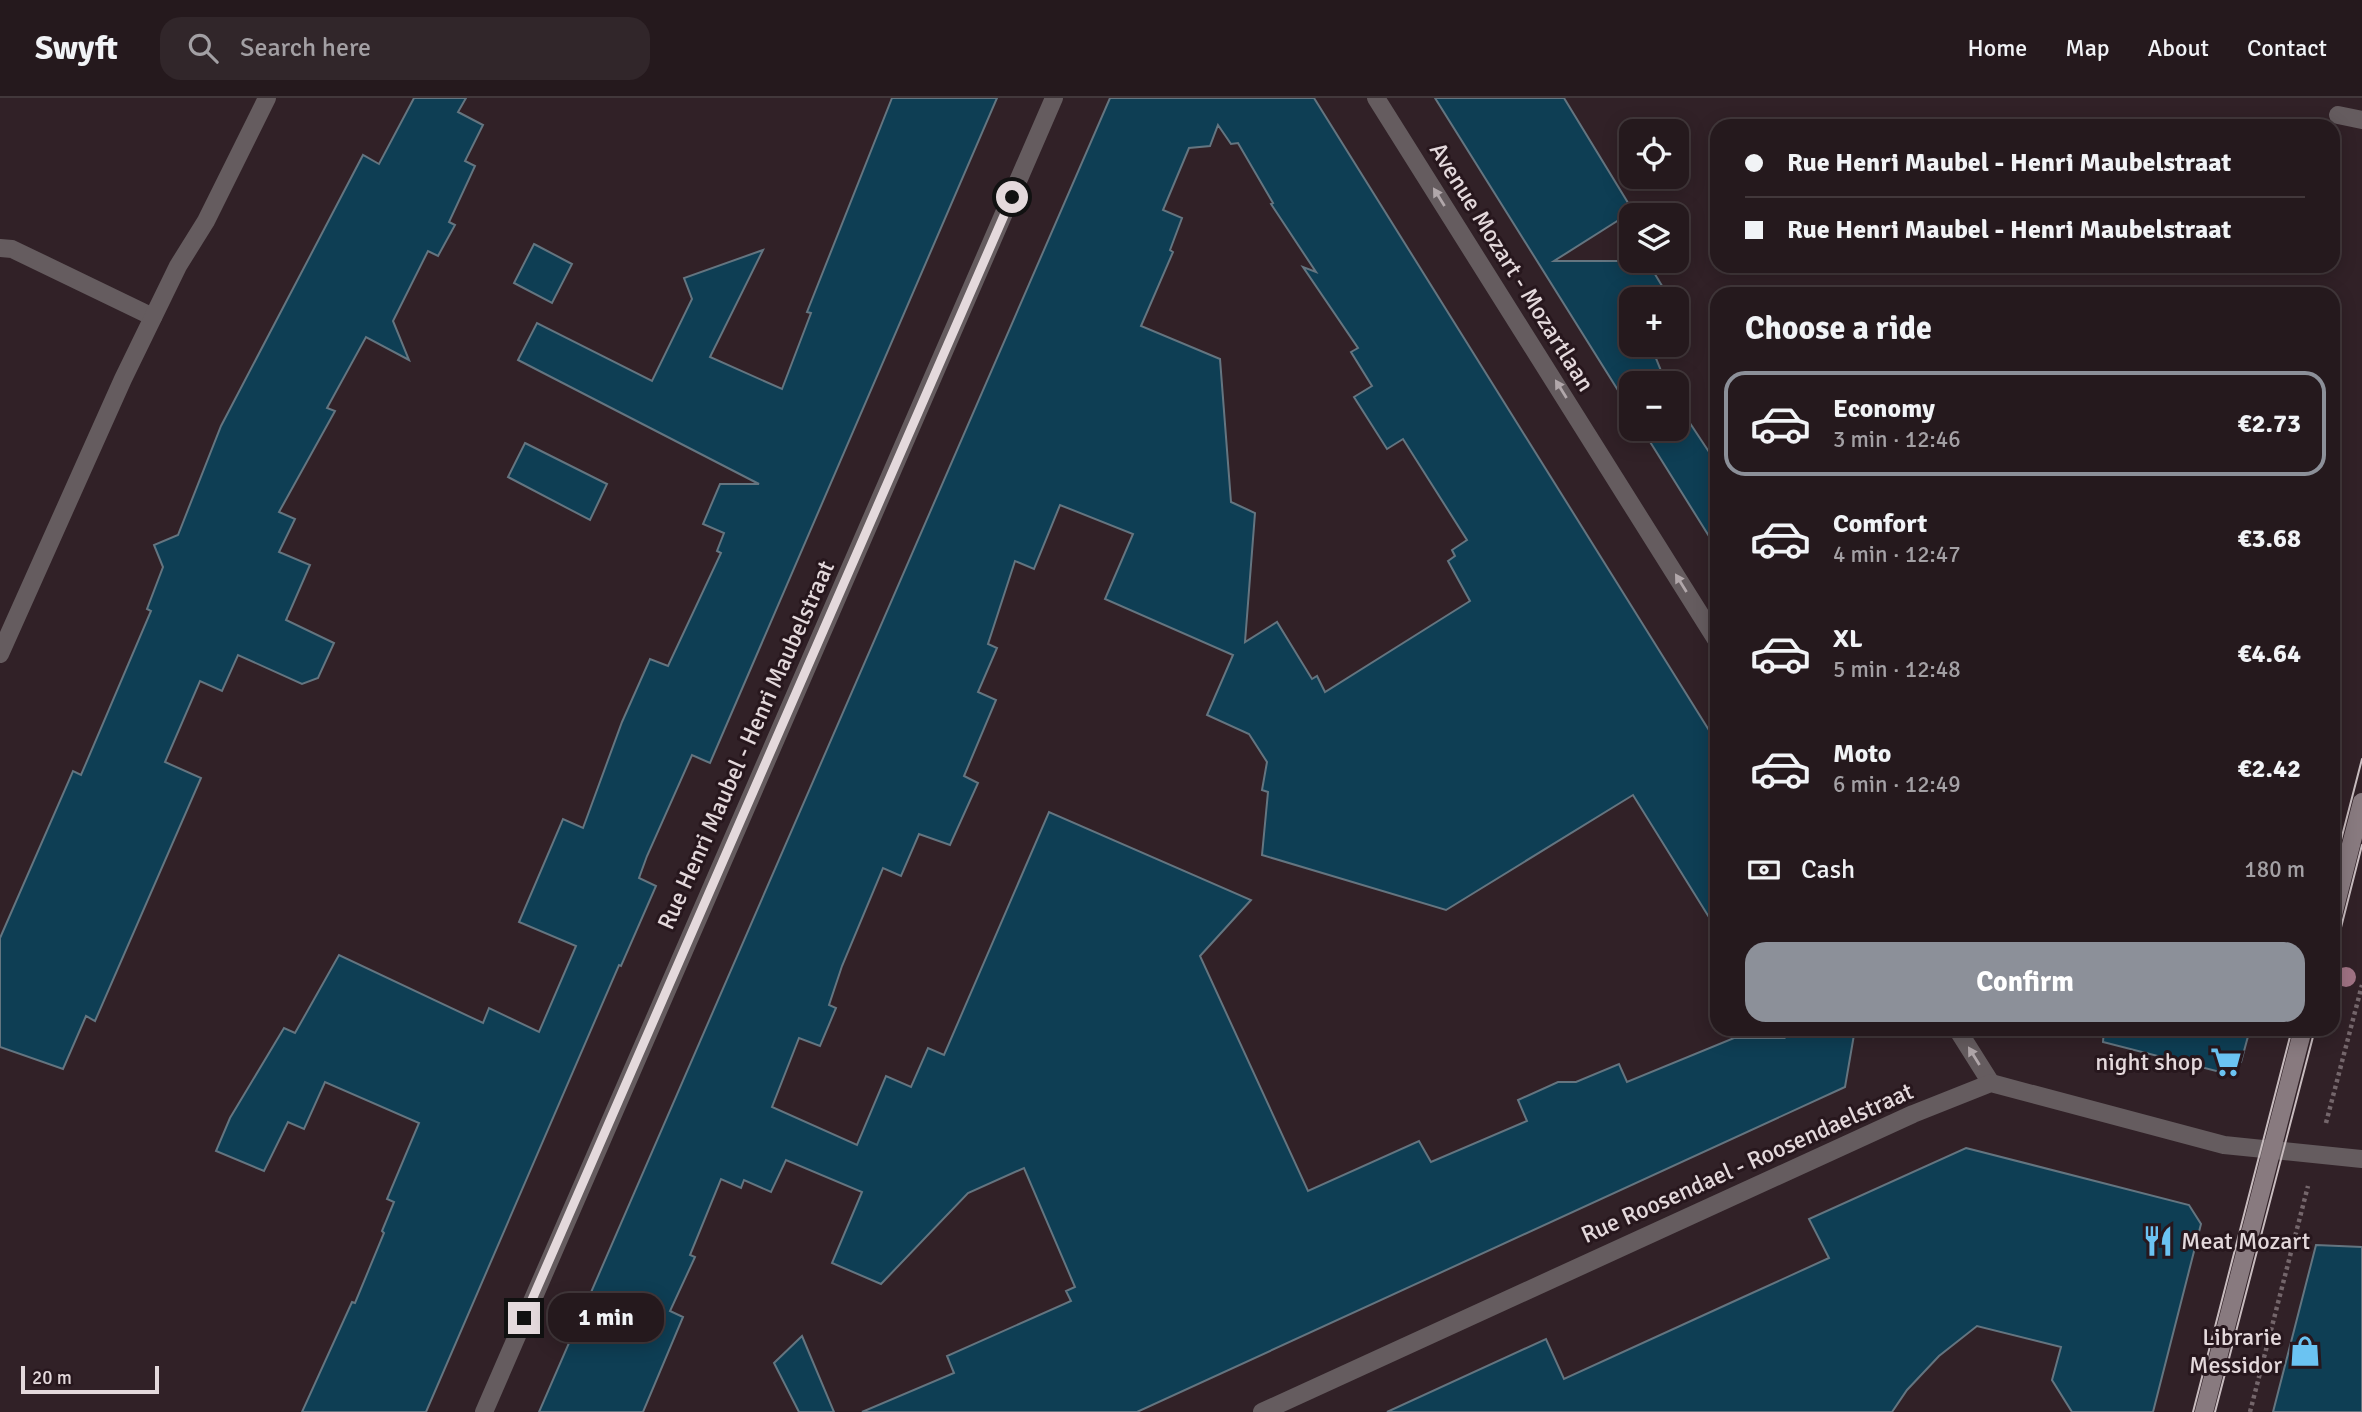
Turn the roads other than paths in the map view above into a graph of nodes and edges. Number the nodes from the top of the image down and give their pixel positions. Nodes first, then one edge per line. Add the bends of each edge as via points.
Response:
1 (267, 98) edge
2 (1054, 98) edge
3 (1376, 98) edge
4 (2338, 115) dead end
5 (2362, 120) edge
6 (0, 248) edge
7 (153, 317) junction
8 (1710, 630) edge
9 (0, 654) edge
10 (2362, 802) edge
11 (2340, 888) edge
12 (1962, 1036) edge
13 (2301, 1036) edge
14 (1992, 1083) junction
15 (2272, 1151) junction
16 (2362, 1159) edge
17 (484, 1412) edge
18 (1262, 1412) edge
19 (2204, 1412) edge

1 - 7 street
2 - 17 street, Rue Henri Maubel - Henri Maubelstraat
8 -> 3 street, Avenue Mozart - Mozartlaan
4 - 5 street
6 - 7 street via 12,249
7 - 9 street
10 - 11 main road
14 -> 12 street
13 - 15 main road
14 - 15 street via 2224,1144
14 - 18 street, Rue Roosendael - Roosendaelstraat via 1900,1119
15 - 16 street
15 - 19 main road

